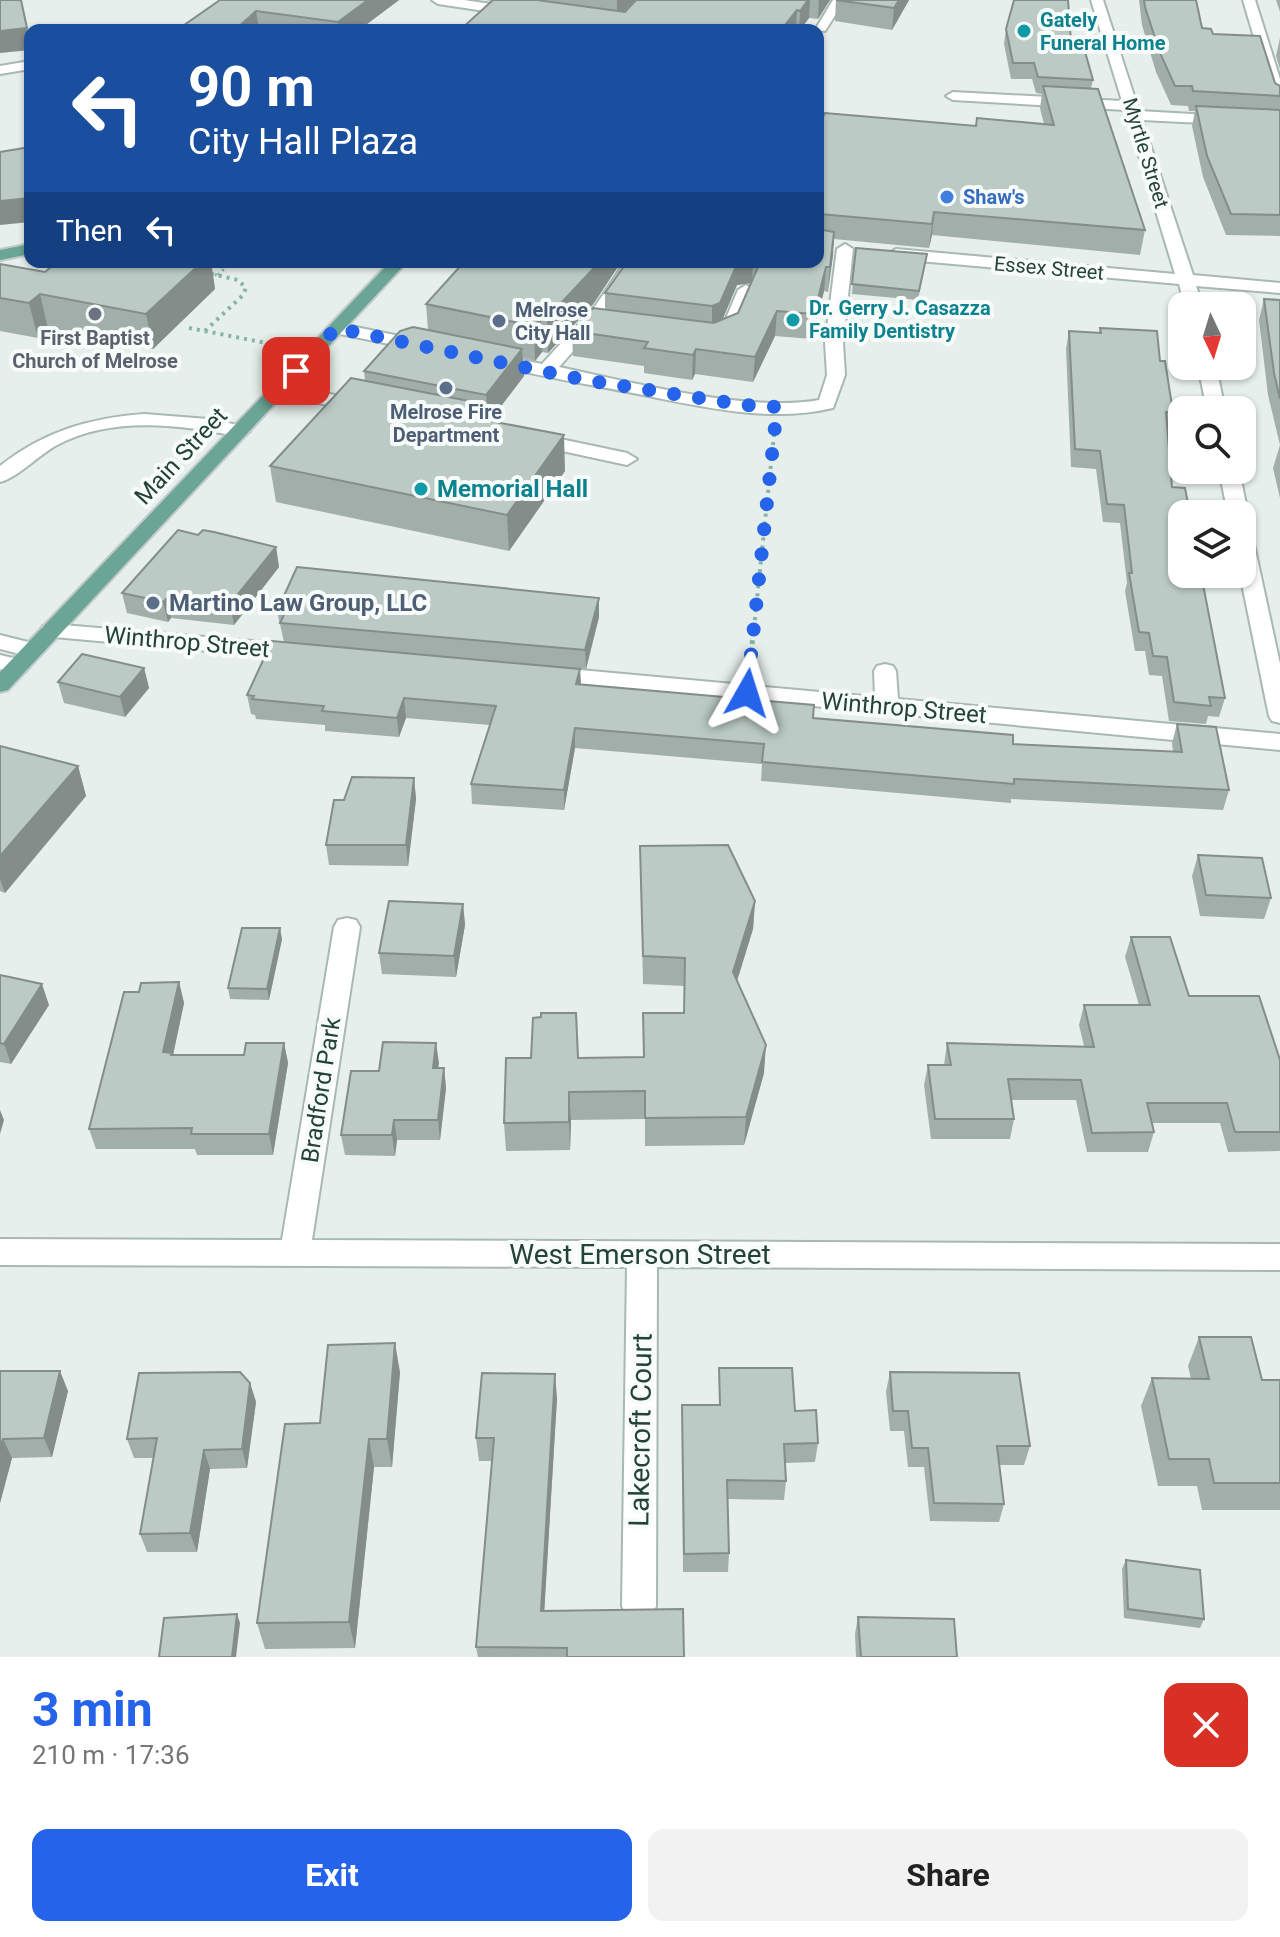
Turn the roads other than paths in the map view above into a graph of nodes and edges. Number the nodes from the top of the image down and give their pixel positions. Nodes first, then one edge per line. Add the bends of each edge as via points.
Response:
1 (839, 0) edge
2 (1097, 0) edge
3 (1249, 0) edge
4 (443, 1) edge
5 (529, 14) edge
6 (823, 24) edge
7 (24, 66) edge
8 (0, 70) edge
9 (953, 96) dead end
10 (1280, 102) edge
11 (1134, 111) junction
12 (1280, 123) edge
13 (24, 250) edge
14 (0, 255) edge
15 (393, 268) edge
16 (629, 268) edge
17 (1187, 279) junction
18 (1280, 288) edge
19 (746, 290) edge
20 (1190, 292) edge
21 (587, 324) junction
22 (606, 327) edge
23 (336, 328) junction
24 (706, 340) edge
25 (443, 350) edge
26 (473, 356) edge
27 (545, 372) junction
28 (279, 390) junction
29 (388, 411) edge
30 (241, 431) junction
31 (512, 435) edge
32 (627, 459) dead end
33 (0, 476) edge
34 (1253, 588) edge
35 (1255, 600) junction
36 (1280, 601) edge
37 (51, 631) junction
38 (0, 642) edge
39 (320, 653) edge
40 (17, 659) edge
41 (885, 671) dead end
42 (526, 672) edge
43 (0, 685) edge
44 (887, 706) junction
45 (1280, 716) edge
46 (1280, 742) edge
47 (347, 927) dead end
48 (0, 1252) edge
49 (295, 1253) junction
50 (642, 1254) junction
51 (1280, 1257) edge
52 (639, 1606) edge

1 - 6 street
2 - 11 street, Myrtle Street
3 - 10 street
4 - 5 street
7 - 8 street
9 - 11 street
11 - 12 street
11 - 17 street, Myrtle Street
13 - 14 main road
15 - 23 main road, Main Street
16 - 21 street
17 - 18 street, Essex Street
17 - 20 street, Myrtle Street
17 - 27 street, Essex Street via 853,250 834,343 836,375 827,404 777,407 698,399
19 - 24 street via 728,333
21 - 22 street
21 - 27 street
23 - 25 street
23 - 28 main road, Main Street
26 - 27 street
28 - 29 street
28 - 30 main road, Main Street
30 - 33 street via 183,419 122,420 56,438
30 - 37 main road, Main Street
31 - 32 street
34 - 35 street
35 - 36 street
35 - 45 street
37 - 39 street, Winthrop Street
37 - 40 main road, Main Street
38 - 40 street
40 - 43 main road, Main Street
41 - 44 street
42 - 44 street, Winthrop Street
44 - 46 street, Winthrop Street
47 - 49 street, Bradford Park
48 - 49 street, West Emerson Street
49 - 50 street, West Emerson Street
50 - 51 street, West Emerson Street
50 - 52 street, Lakecroft Court

